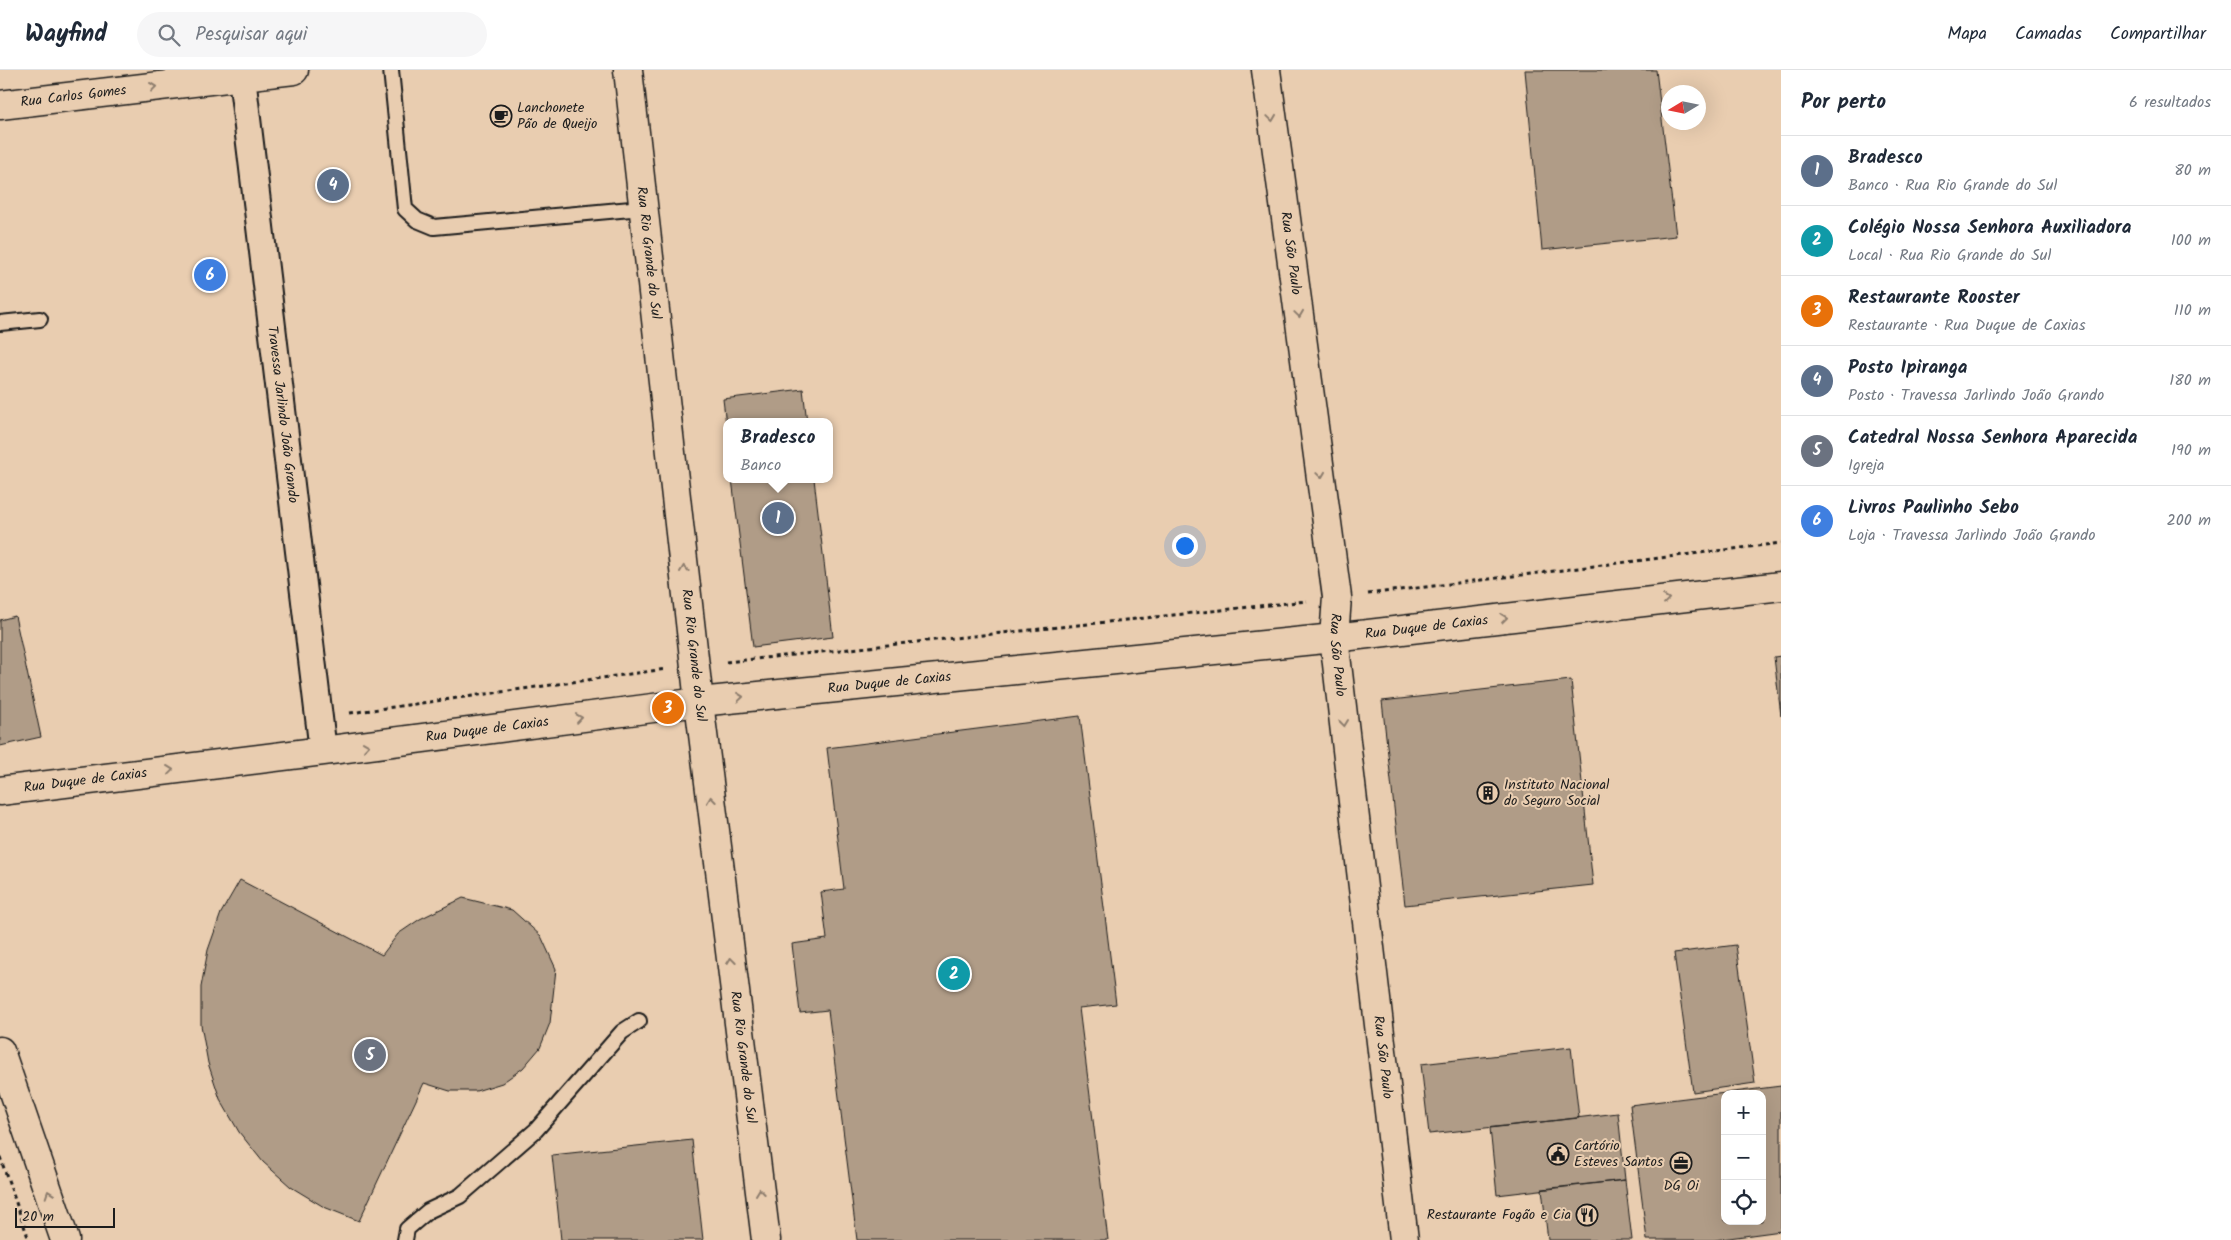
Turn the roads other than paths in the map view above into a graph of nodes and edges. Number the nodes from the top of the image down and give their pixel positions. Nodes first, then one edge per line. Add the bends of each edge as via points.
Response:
1 (294, 70) edge
2 (391, 70) edge
3 (628, 70) edge
4 (1266, 70) edge
5 (242, 77) junction
6 (0, 105) edge
7 (642, 208) junction
8 (40, 319) dead end
9 (0, 323) edge
10 (1781, 586) edge
11 (1334, 638) junction
12 (699, 702) junction
13 (323, 752) junction
14 (0, 791) edge
15 (639, 1021) dead end
16 (0, 1051) edge
17 (65, 1240) edge
18 (405, 1240) edge
19 (766, 1240) edge
20 (1404, 1240) edge

1 - 5 main road, Rua Carlos Gomes
2 - 7 lane via 405,209 417,220 434,227
3 - 7 main road, Rua Rio Grande do Sul
4 -> 11 main road, Rua São Paulo via 1337,597
6 -> 5 main road, Rua Carlos Gomes
5 - 13 street, Travessa Jarlindo João Grando
12 -> 7 main road, Rua Rio Grande do Sul
8 - 9 lane
11 -> 10 main road, Rua Duque de Caxias
12 -> 11 main road, Rua Duque de Caxias
11 -> 20 main road, Rua São Paulo
13 -> 12 main road, Rua Duque de Caxias
19 -> 12 main road, Rua Rio Grande do Sul
14 -> 13 main road, Rua Duque de Caxias
15 - 18 lane via 622,1032 536,1130 460,1196 428,1211 407,1229
17 -> 16 main road

